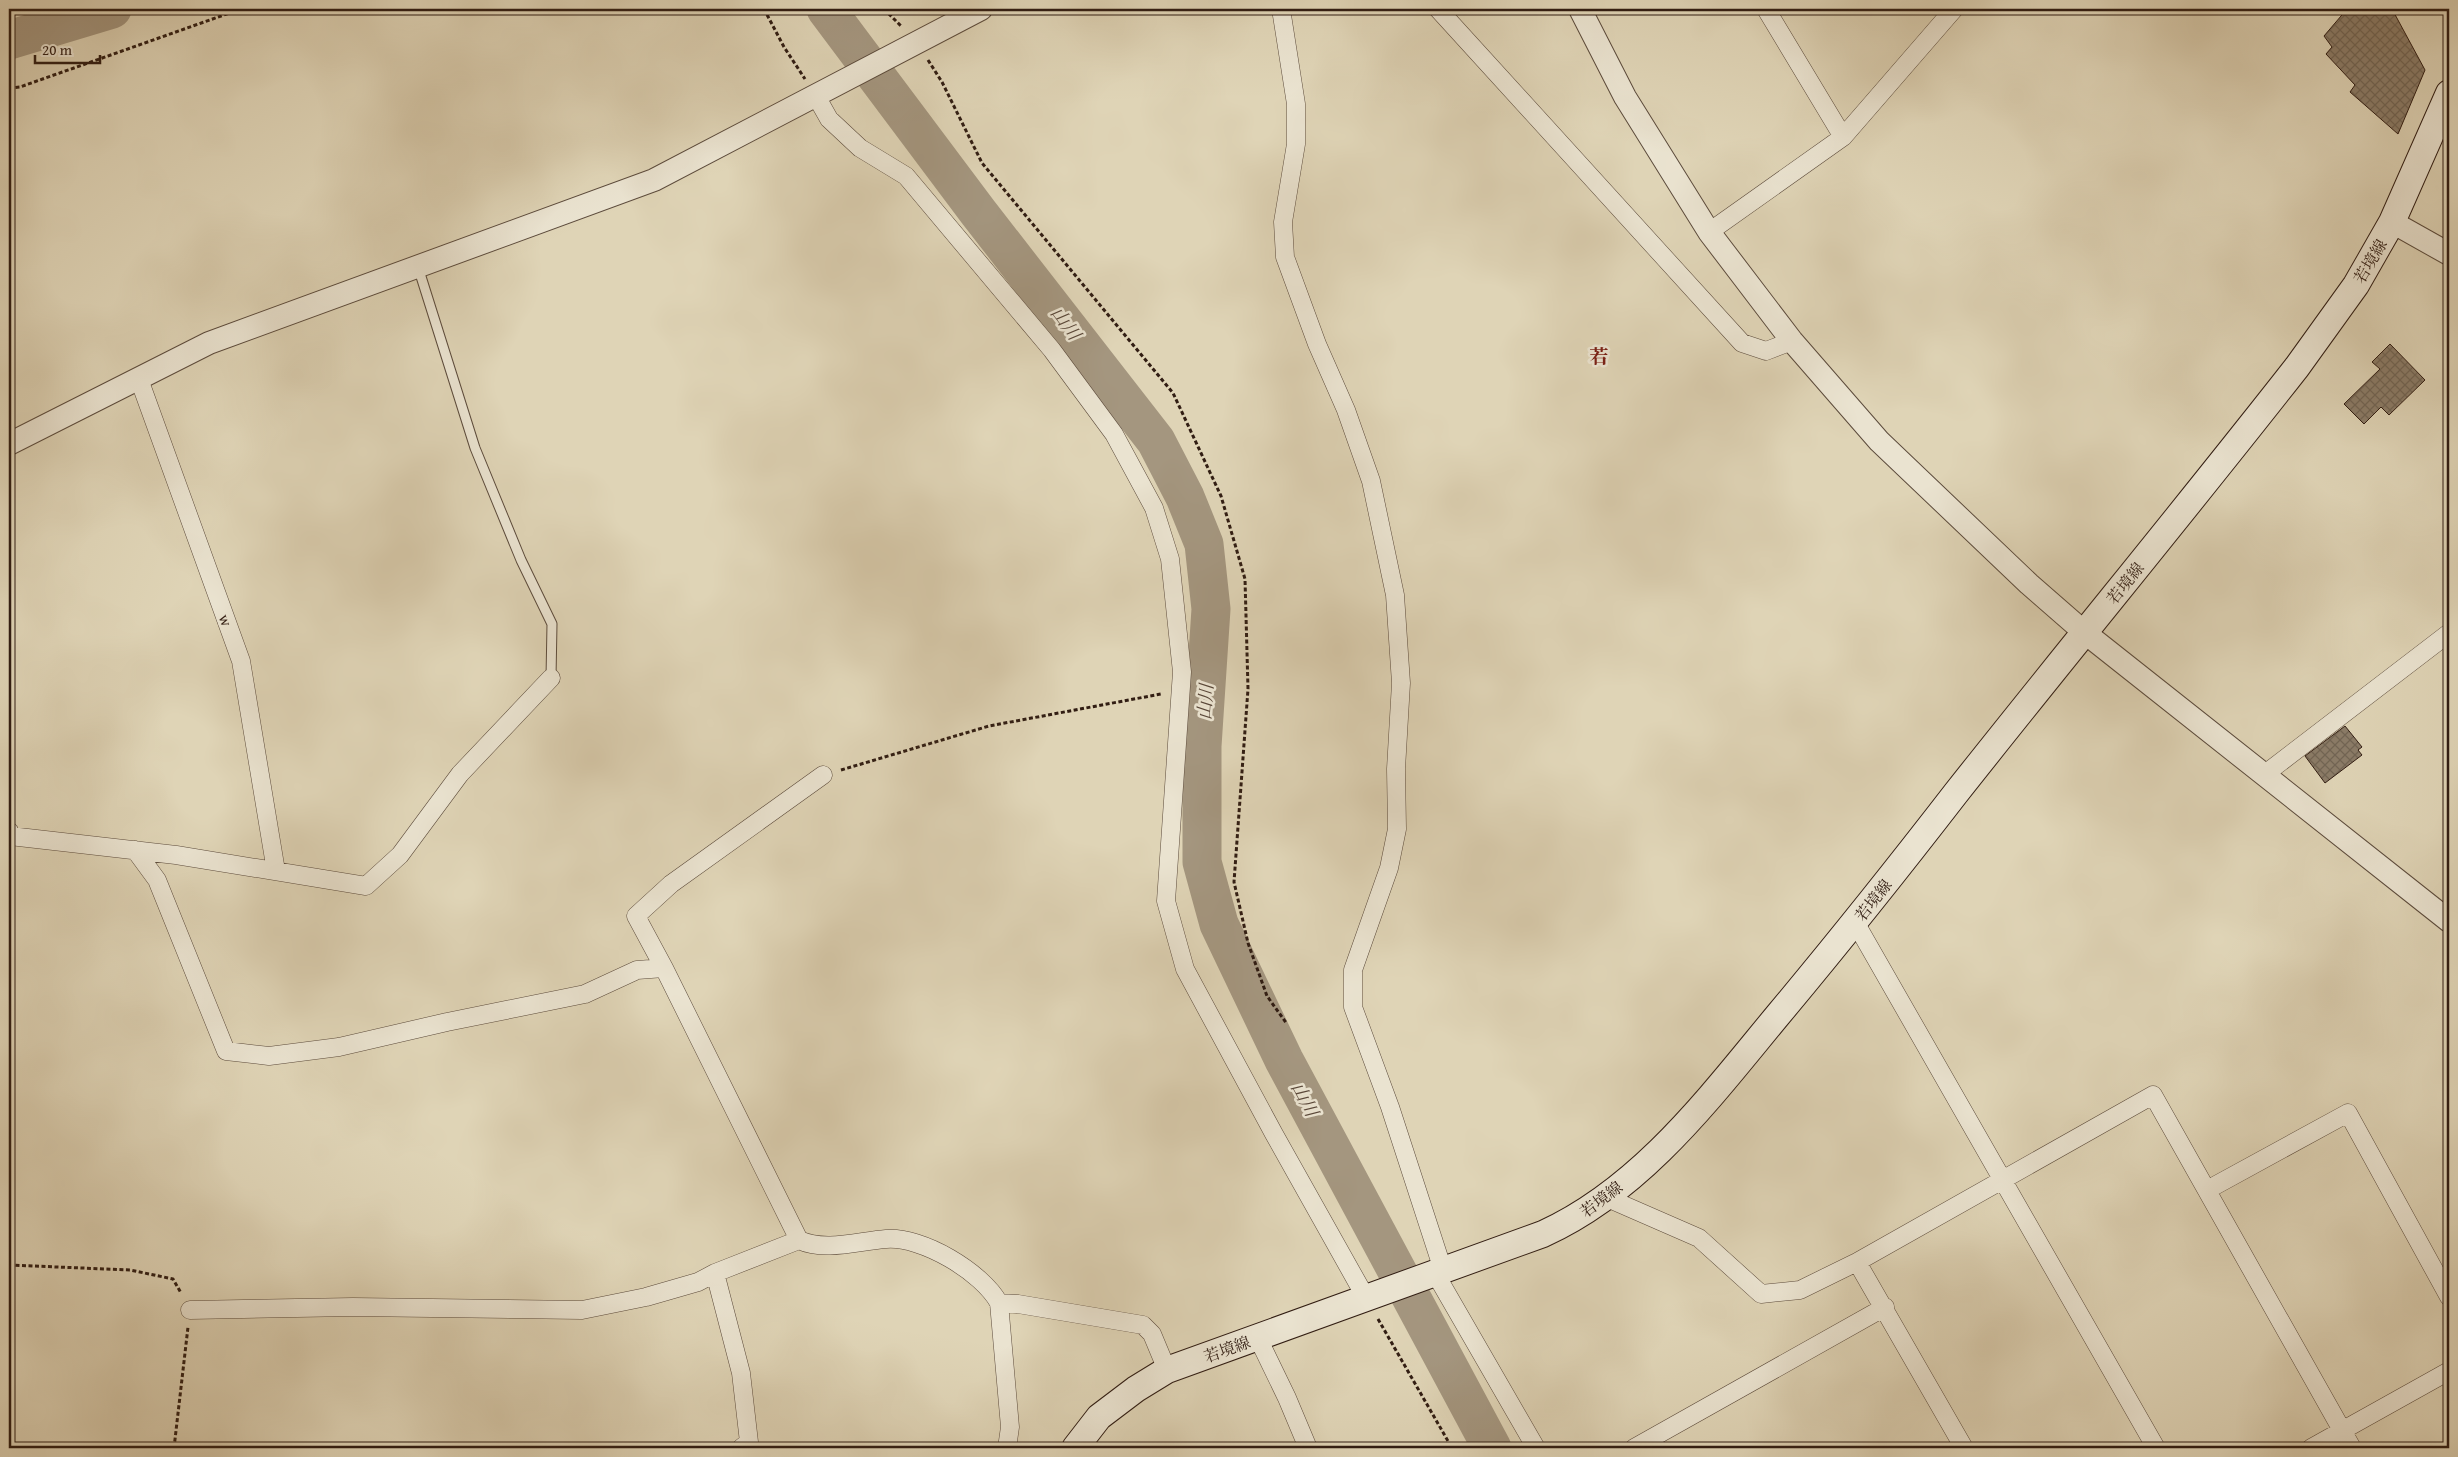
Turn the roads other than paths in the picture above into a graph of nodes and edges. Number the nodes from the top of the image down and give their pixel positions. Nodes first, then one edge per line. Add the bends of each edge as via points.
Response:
1 (981, 9) edge
2 (1281, 9) edge
3 (1438, 9) edge
4 (1580, 9) edge
5 (1766, 9) edge
6 (1954, 9) edge
7 (2449, 93) edge
8 (816, 96) junction
9 (1843, 137) junction
10 (2392, 222) junction
11 (1710, 232) junction
12 (2449, 254) edge
13 (418, 267) junction
14 (1792, 341) junction
15 (139, 379) junction
16 (9, 444) edge
17 (2084, 632) junction
18 (2449, 633) edge
19 (551, 678) joint
20 (2265, 774) junction
21 (822, 775) road end
22 (9, 834) edge
23 (134, 850) junction
24 (276, 871) junction
25 (1855, 922) junction
26 (2449, 922) edge
27 (664, 968) junction
28 (2003, 1179) junction
29 (2207, 1190) junction
30 (1605, 1197) junction
31 (799, 1240) junction
32 (1857, 1262) junction
33 (715, 1273) junction
34 (1432, 1274) junction
35 (1373, 1296) junction
36 (2449, 1298) edge
37 (999, 1303) junction
38 (1885, 1307) junction
39 (190, 1310) road end
40 (1258, 1338) junction
41 (1167, 1370) junction
42 (2449, 1371) edge
43 (2342, 1431) junction
44 (741, 1448) edge
45 (1007, 1448) edge
46 (1075, 1448) edge
47 (1308, 1448) edge
48 (1536, 1448) edge
49 (1634, 1448) edge
50 (1964, 1448) edge
51 (2156, 1448) edge
52 (2311, 1448) edge
53 (2352, 1448) edge

1 - 8 street
2 - 34 street via 1296,104 1296,144 1283,222 1285,257 1371,481 1395,595 1401,684 1396,769 1397,829 1389,868 1353,970 1353,1007 1390,1107
3 - 14 street via 1742,343 1766,351
4 - 11 street via 1625,97
5 - 9 street
6 - 9 street
7 - 10 main road, 若境線
8 - 13 street via 654,180
8 - 35 street via 829,119 860,148 906,176 1052,350 1114,434 1154,508 1170,558 1182,672 1166,901 1185,969 1274,1134
9 - 11 street
10 - 12 street
10 - 17 main road, 若境線 via 2356,284 2297,367
11 - 14 street
13 - 15 street via 210,344
13 - 19 lane via 474,448 552,624
14 - 17 street via 1879,441
15 - 16 street
15 - 24 street, w via 241,661
17 - 20 street
17 - 25 main road, 若境線
18 - 20 street
19 - 24 street via 460,774 400,855 366,886
20 - 26 street
21 - 27 street via 672,884 636,916
22 - 23 street
23 - 24 street
23 - 27 street via 157,880 226,1051 269,1056 339,1047 585,994 637,970
25 - 28 street
25 - 30 main road, 若境線 via 1701,1108 1638,1170
27 - 31 street
28 - 29 street via 2153,1095
28 - 32 street
28 - 51 street
29 - 36 street via 2348,1113
29 - 43 street
30 - 32 street via 1699,1238 1761,1294 1800,1290
30 - 34 main road, 若境線 via 1570,1222
31 - 33 street
31 - 37 street via 810,1245 889,1238 915,1242 974,1275 993,1292
32 - 38 street
33 - 39 street via 698,1282 646,1297 582,1310 353,1307
33 - 44 street via 741,1373 749,1442
34 - 35 main road, 若境線
34 - 48 street
35 - 40 main road, 若境線
37 - 41 street via 1143,1325 1152,1334
37 - 45 street via 1010,1427
38 - 49 street
38 - 50 street
40 - 41 main road, 若境線
40 - 47 street
41 - 46 main road, 若境線 via 1099,1417
42 - 43 street
43 - 52 street
43 - 53 street

